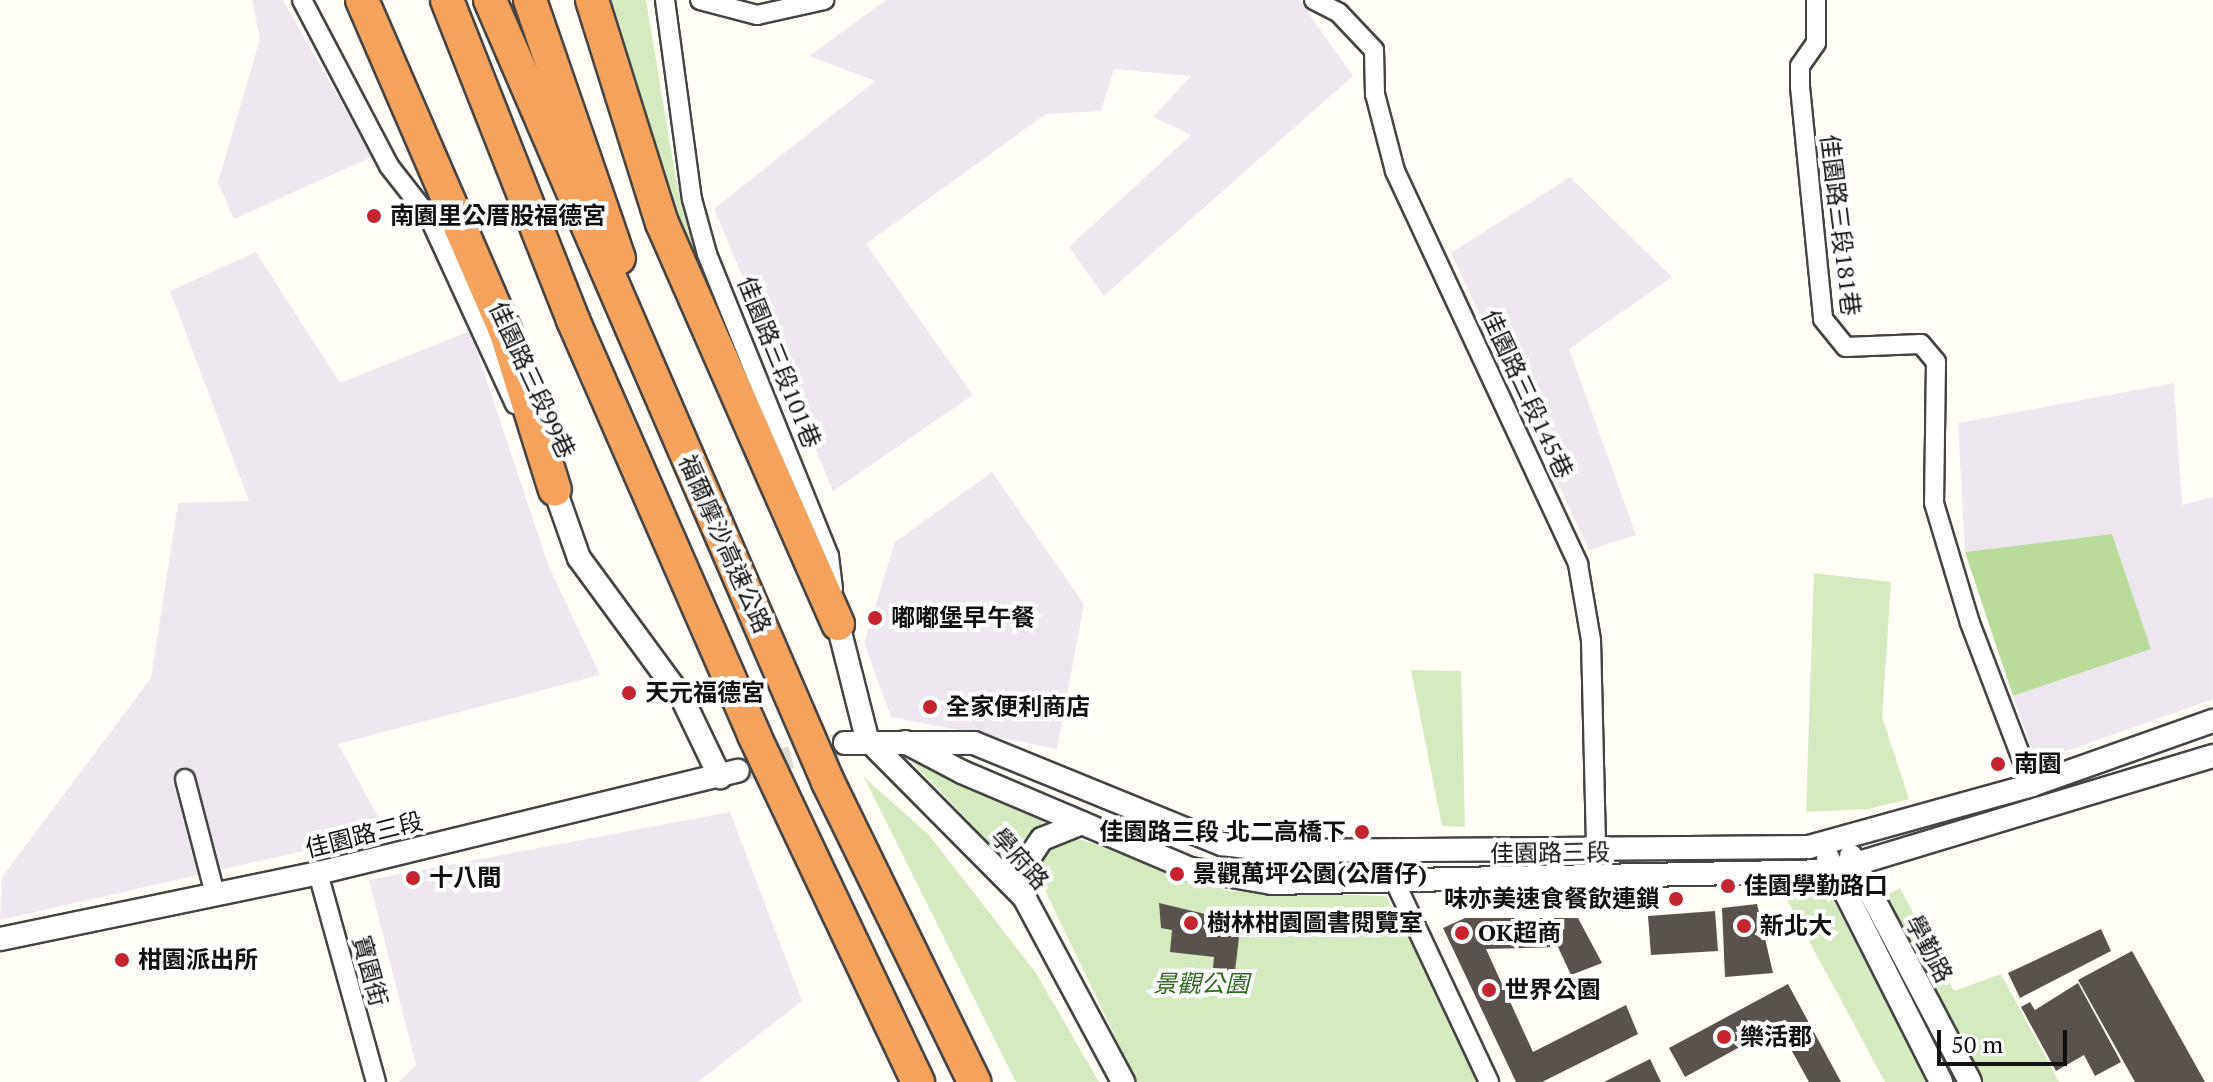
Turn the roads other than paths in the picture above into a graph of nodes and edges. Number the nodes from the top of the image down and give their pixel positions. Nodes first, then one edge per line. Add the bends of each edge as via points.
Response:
1 (302, 0) edge
2 (362, 0) edge
3 (434, 0) edge
4 (447, 0) edge
5 (490, 0) edge
6 (530, 0) edge
7 (592, 0) edge
8 (665, 0) edge
9 (700, 0) edge
10 (824, 0) edge
11 (1314, 0) edge
12 (1816, 0) edge
13 (573, 320) junction
14 (555, 490) junction
15 (710, 509) junction
16 (838, 624) junction
17 (2213, 721) edge
18 (867, 739) junction
19 (901, 739) junction
20 (845, 743) tunnel mouth
21 (2213, 756) edge
22 (729, 774) joint
23 (185, 779) dead end
24 (2032, 785) junction
25 (1082, 823) junction
26 (1833, 843) junction
27 (1596, 848) junction
28 (1856, 867) junction
29 (1832, 871) junction
30 (318, 873) junction
31 (1395, 882) junction
32 (215, 894) junction
33 (1024, 897) junction
34 (0, 939) edge
35 (376, 1082) edge
36 (918, 1082) edge
37 (974, 1082) edge
38 (1123, 1082) edge
39 (1489, 1082) edge
40 (1941, 1082) edge
41 (1970, 1082) edge

1 - 14 street, 佳園路三段99巷 via 389,166 429,217
2 - 14 highway via 506,333
3 - 13 highway
4 - 13 highway, 福爾摩沙高速公路
5 - 15 highway, 福爾摩沙高速公路
6 - 15 highway
7 - 16 highway via 662,223
8 - 16 street, 佳園路三段101巷 via 692,199 712,265 829,556
9 - 10 street via 757,15
11 - 27 street, 佳園路三段145巷 via 1339,13 1374,50 1375,94 1395,171 1578,564 1591,640
12 - 24 street, 佳園路三段181巷 via 1816,43 1800,66 1800,87 1823,319 1846,347 1921,344 1936,362 1934,503 1970,623
13 - 36 highway, 福爾摩沙高速公路 via 754,735
14 - 22 street, 佳園路三段99巷 via 579,558 682,698
15 - 37 highway, 福爾摩沙高速公路 via 828,782
16 - 18 street, 佳園路三段101巷
17 - 24 street, 佳園路三段
18 - 19 street, 佳園路三段
18 - 20 street, 佳園路三段
18 - 33 street, 學府路
19 - 25 street, 佳園路三段
19 - 27 street, 佳園路三段 via 974,743 1222,844 1281,851
21 - 28 street, 佳園路三段
22 - 30 street, 佳園路三段
23 - 32 street
24 - 26 street, 佳園路三段
25 - 31 street, 佳園路三段 via 1191,869 1272,883
25 - 33 street via 1042,839 1029,858
26 - 27 street, 佳園路三段
26 - 28 street, 學勤路
26 - 29 street
28 - 29 street, 佳園路三段
28 - 41 street, 學勤路
29 - 31 street, 佳園路三段
29 - 40 street
30 - 32 street, 佳園路三段
30 - 35 street, 寶園街
31 - 39 street
32 - 34 street, 佳園路三段
33 - 38 street, 學府路

